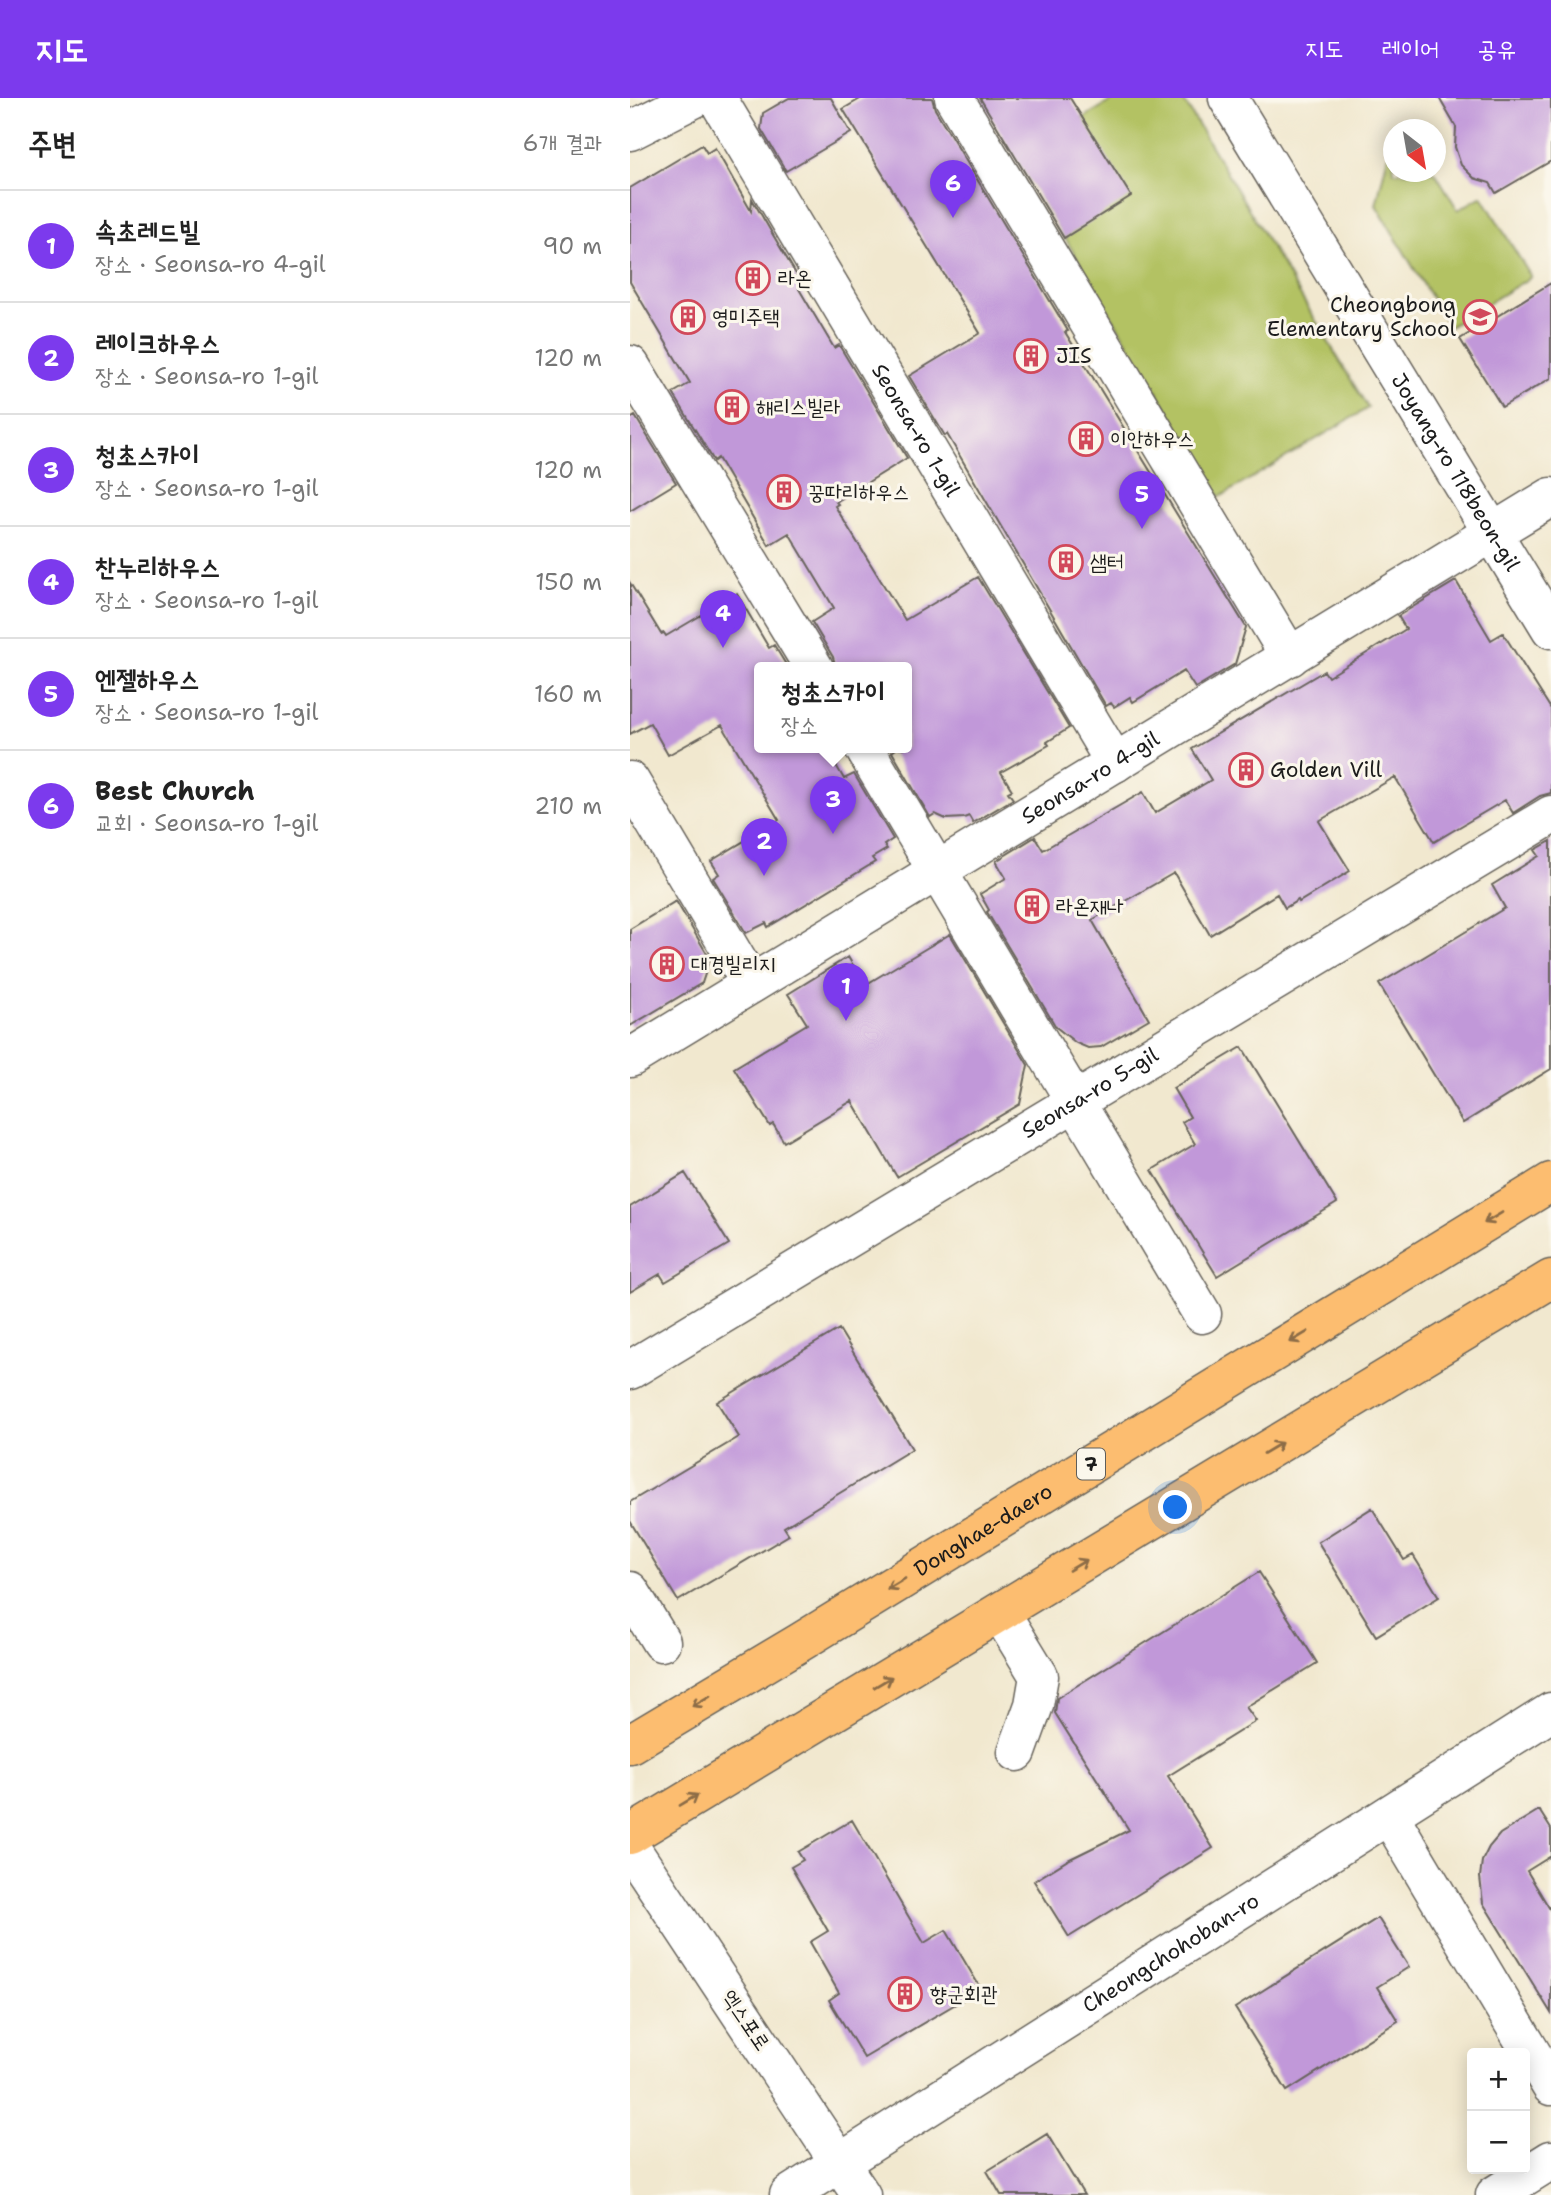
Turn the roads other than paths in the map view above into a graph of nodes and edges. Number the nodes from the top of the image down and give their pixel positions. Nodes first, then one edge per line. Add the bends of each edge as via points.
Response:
1 (695, 98) edge
2 (717, 98) edge
3 (954, 98) edge
4 (1228, 98) edge
5 (630, 131) edge
6 (630, 365) edge
7 (1551, 497) edge
8 (1492, 534) junction
9 (1551, 629) edge
10 (1290, 657) junction
11 (810, 662) edge
12 (867, 753) edge
13 (1115, 763) junction
14 (630, 781) edge
15 (1551, 815) edge
16 (938, 870) junction
17 (751, 984) junction
18 (630, 1058) edge
19 (1075, 1102) junction
20 (1551, 1182) edge
21 (1551, 1279) edge
22 (1202, 1314) dead end
23 (630, 1370) edge
24 (630, 1591) edge
25 (1000, 1612) junction
26 (661, 1642) dead end
27 (1551, 1712) edge
28 (630, 1744) edge
29 (1017, 1752) dead end
30 (1389, 1815) junction
31 (630, 1835) edge
32 (630, 1847) edge
33 (1551, 2086) edge
34 (1551, 2160) edge
35 (841, 2162) junction
36 (789, 2195) edge
37 (862, 2195) edge
38 (1495, 2195) edge

1 - 5 street
2 - 13 street, Seonsa-ro 1-gil
3 - 10 street
4 - 8 street, Joyang-ro 118beon-gil
6 - 11 street
7 - 8 street, Seonsa-ro 4-gil
8 - 9 street, Joyang-ro 118beon-gil
8 - 10 street, Seonsa-ro 4-gil
10 - 13 street, Seonsa-ro 4-gil
12 - 16 street
13 - 16 street, Seonsa-ro 4-gil
14 - 17 street
15 - 19 street, Seonsa-ro 5-gil
16 - 17 street, Seonsa-ro 4-gil
16 - 19 street
17 - 18 street, Seonsa-ro 4-gil
19 - 22 street
19 - 23 street, Seonsa-ro 5-gil
20 -> 28 main road, Donghae-daero / 7
25 -> 21 main road
24 - 26 street
25 - 29 street via 1051,1685 1034,1705
31 -> 25 main road
27 - 30 street, Cheongchohoban-ro
30 - 33 street
30 - 35 street, Cheongchohoban-ro
32 - 35 street, 엑스포로
34 - 38 street
35 - 36 street, Cheongchohoban-ro
35 - 37 street, 엑스포로

